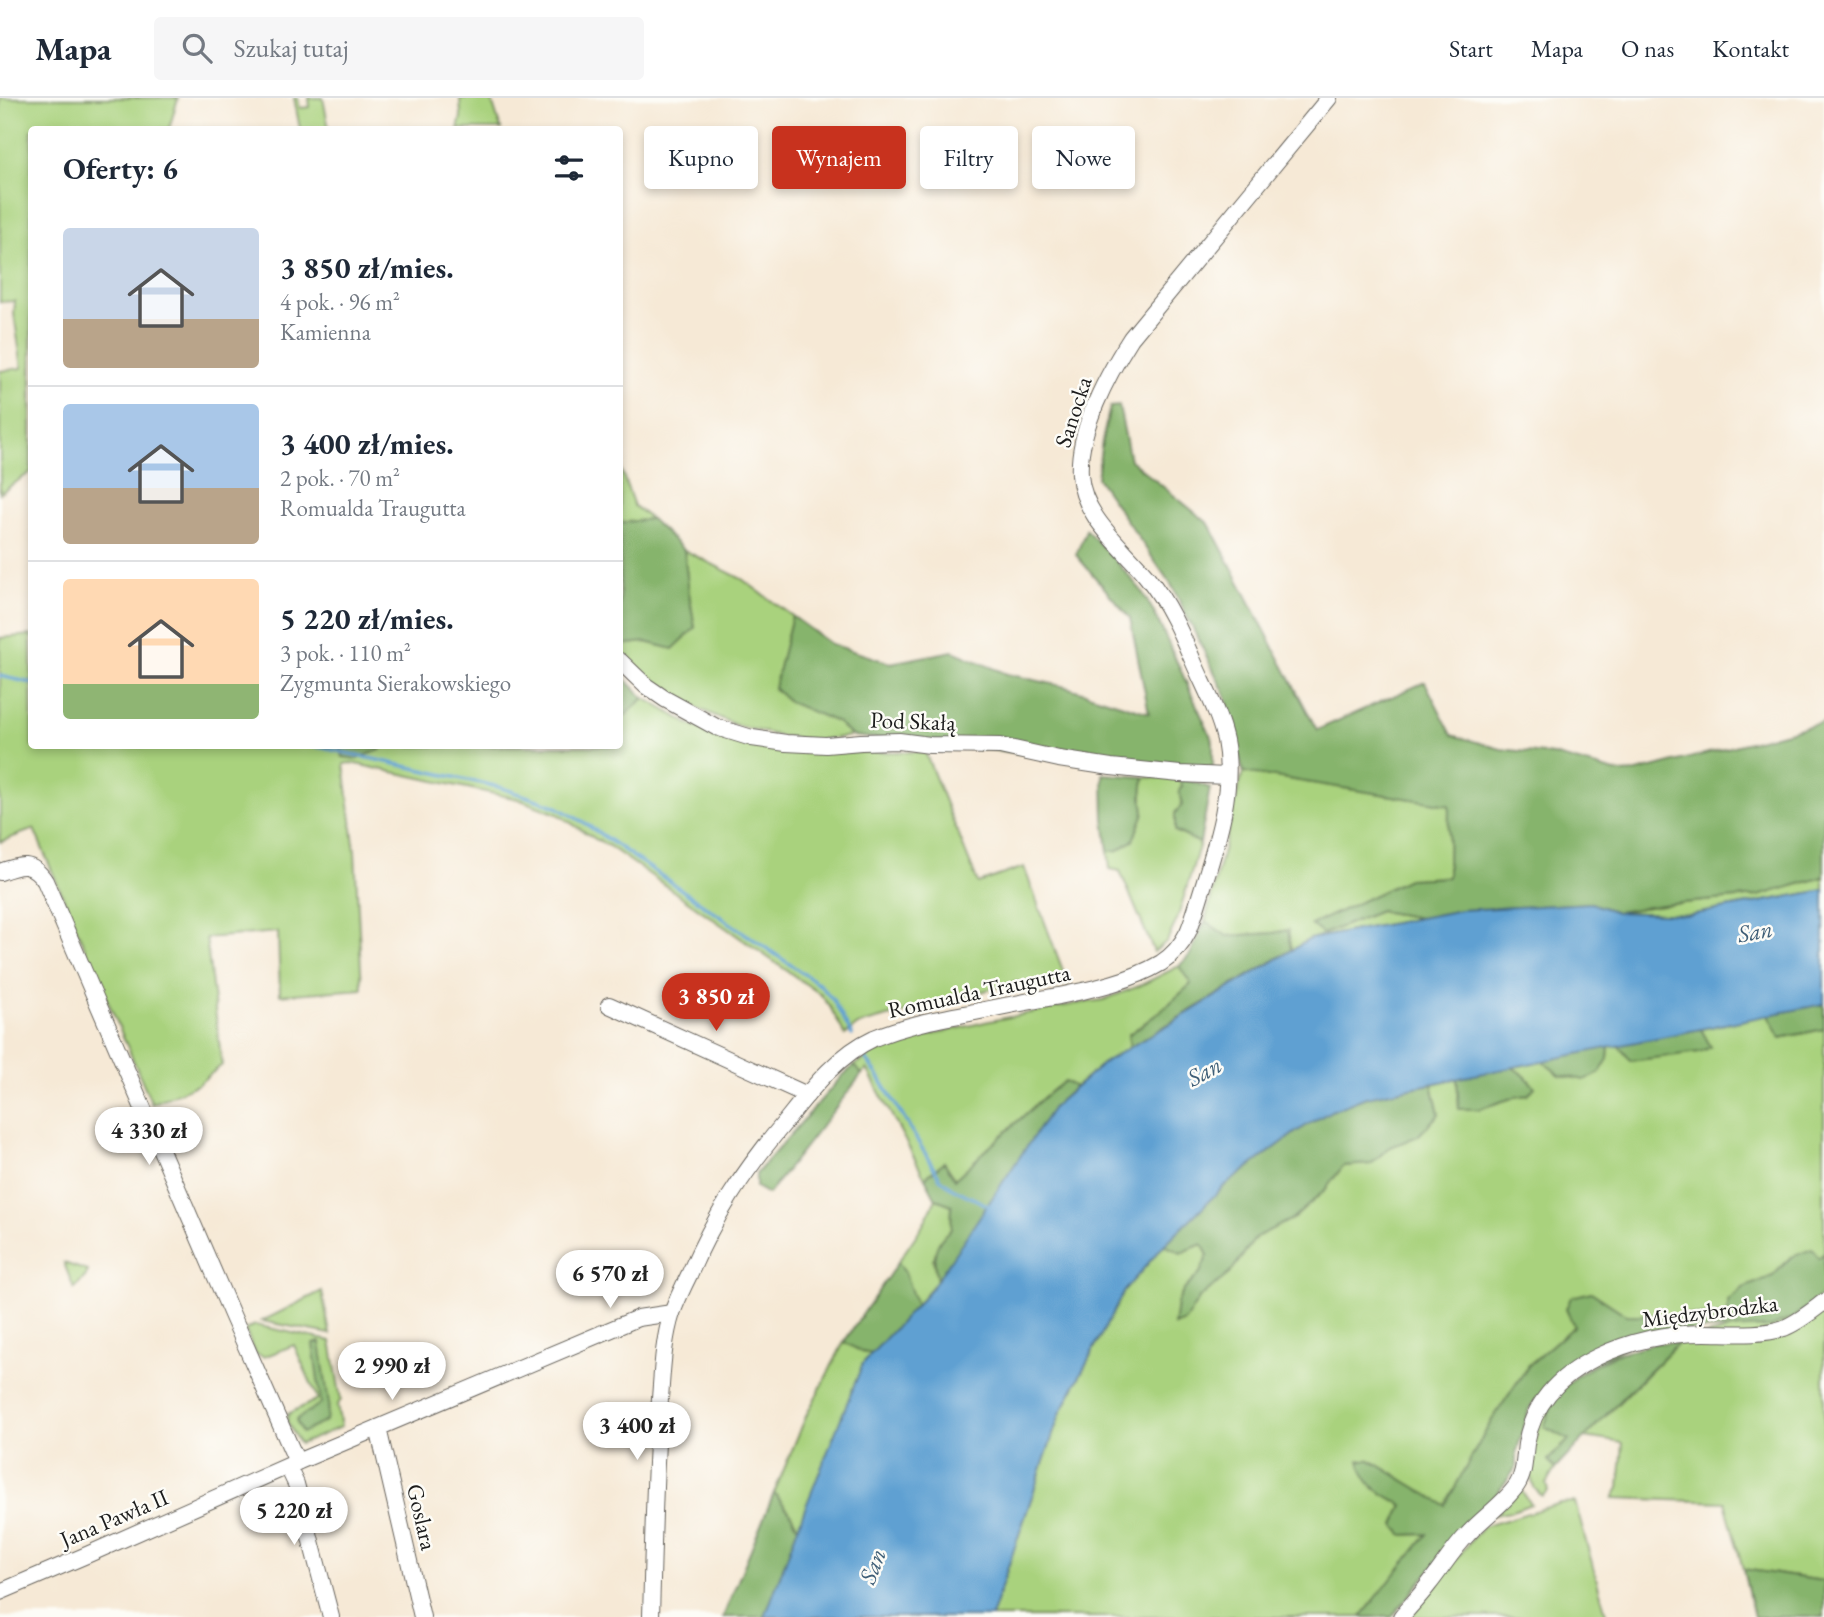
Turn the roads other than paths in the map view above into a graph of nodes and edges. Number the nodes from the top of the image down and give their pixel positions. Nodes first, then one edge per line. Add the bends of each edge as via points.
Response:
1 (1329, 98) edge
2 (623, 664) edge
3 (1227, 776) junction
4 (0, 872) edge
5 (610, 1005) dead end
6 (807, 1095) junction
7 (1824, 1302) edge
8 (672, 1313) junction
9 (378, 1428) junction
10 (293, 1465) junction
11 (0, 1592) edge
12 (331, 1617) edge
13 (422, 1617) edge
14 (651, 1617) edge
15 (1401, 1617) edge

1 - 3 street, Sanocka via 1131,338 1101,390 1082,447 1080,475 1085,495 1101,524 1171,613 1218,717 1226,743
2 - 3 street, Pod Skałą via 665,699 716,727 752,738 826,745 899,741 1000,746 1111,767
3 - 6 street, Romualda Traugutta via 1219,833 1207,873 1188,932 1170,956 1145,971 1084,991 892,1031 850,1052
4 - 10 street via 30,866 46,881
5 - 6 street
6 - 8 street, Romualda Traugutta via 731,1193 702,1244
7 - 15 street, Międzybrodzka via 1775,1330 1643,1340 1613,1349 1567,1375 1555,1385 1531,1423 1516,1487 1468,1533
8 - 9 street, Jana Pawła II via 638,1318
8 - 14 street, Romualda Traugutta via 658,1422
9 - 10 street, Jana Pawła II
9 - 13 street, Goslara
10 - 11 street, Jana Pawła II
10 - 12 street

